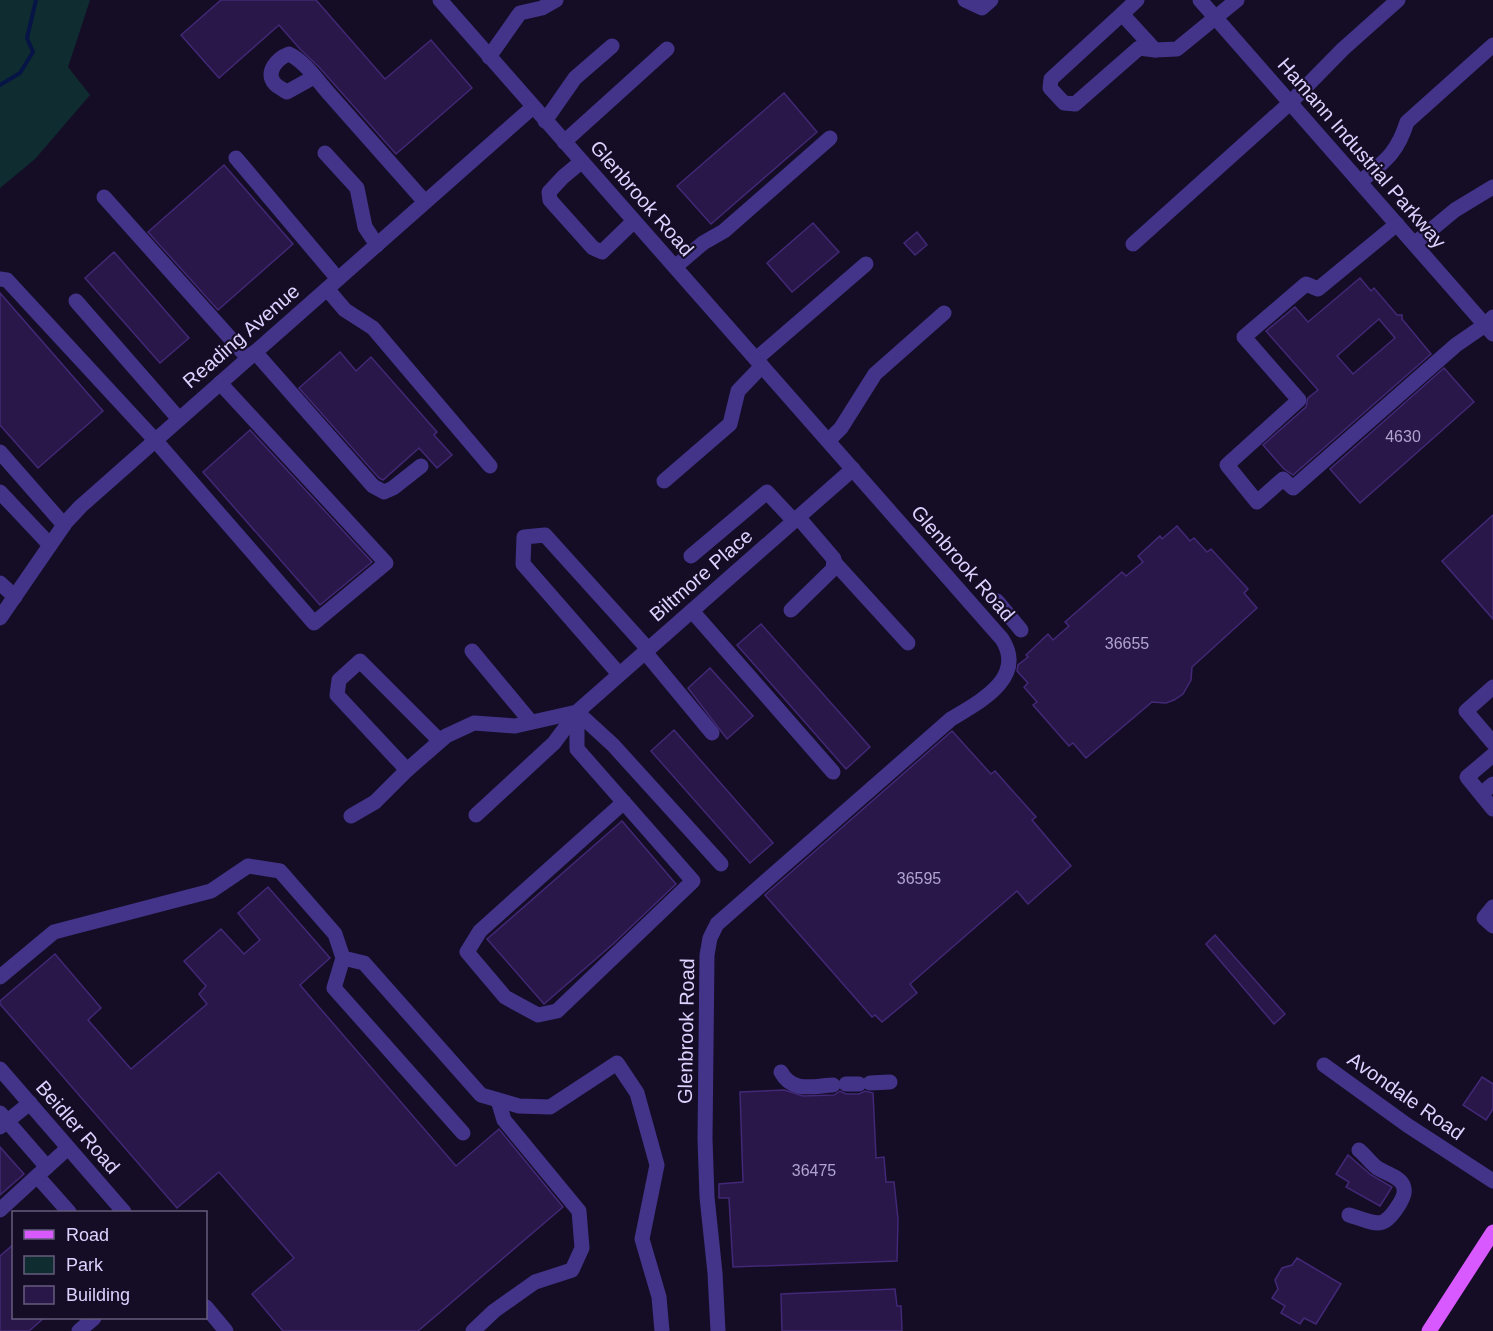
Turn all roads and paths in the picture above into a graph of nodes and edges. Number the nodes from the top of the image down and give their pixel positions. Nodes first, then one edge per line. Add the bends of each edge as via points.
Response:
1 (440, 0) edge
2 (556, 0) edge
3 (965, 0) edge
4 (991, 0) edge
5 (1137, 0) edge
6 (1200, 0) edge
7 (1237, 0) edge
8 (1398, 0) edge
9 (1122, 14) junction
10 (1216, 18) junction
11 (1493, 45) edge
12 (612, 46) dead end
13 (667, 49) dead end
14 (1155, 50) junction
15 (489, 57) junction
16 (314, 78) dead end
17 (1290, 103) junction
18 (533, 107) junction
19 (545, 121) junction
20 (830, 138) dead end
21 (564, 142) junction
22 (325, 153) dead end
23 (236, 158) dead end
24 (581, 162) junction
25 (1360, 182) junction
26 (1493, 187) edge
27 (104, 197) dead end
28 (425, 202) junction
29 (634, 221) junction
30 (1397, 224) junction
31 (1132, 244) dead end
32 (1414, 244) junction
33 (376, 245) junction
34 (867, 264) dead end
35 (675, 267) junction
36 (0, 279) edge
37 (332, 284) junction
38 (76, 301) dead end
39 (944, 313) dead end
40 (1490, 325) edge
41 (251, 355) junction
42 (759, 362) junction
43 (220, 383) junction
44 (179, 419) junction
45 (155, 440) junction
46 (828, 441) junction
47 (0, 452) edge
48 (421, 466) dead end
49 (490, 466) dead end
50 (853, 469) junction
51 (664, 481) dead end
52 (0, 492) edge
53 (796, 519) junction
54 (64, 525) junction
55 (50, 545) junction
56 (691, 556) dead end
57 (835, 563) junction
58 (0, 583) edge
59 (15, 597) junction
60 (997, 601) dead end
61 (791, 610) dead end
62 (692, 611) junction
63 (0, 618) edge
64 (1021, 630) dead end
65 (908, 643) dead end
66 (472, 651) dead end
67 (646, 651) junction
68 (619, 674) junction
69 (1493, 687) edge
70 (577, 712) junction
71 (531, 722) junction
72 (712, 733) dead end
73 (1492, 738) edge
74 (440, 741) junction
75 (1493, 755) edge
76 (407, 770) junction
77 (833, 772) dead end
78 (1487, 789) edge
79 (624, 802) junction
80 (1493, 808) edge
81 (476, 815) dead end
82 (351, 816) dead end
83 (721, 864) dead end
84 (1493, 907) edge
85 (1493, 926) edge
86 (343, 958) junction
87 (0, 977) edge
88 (1324, 1065) dead end
89 (0, 1069) edge
90 (781, 1072) dead end
91 (890, 1082) dead end
92 (498, 1100) junction
93 (30, 1103) junction
94 (2, 1120) edge
95 (463, 1133) dead end
96 (68, 1148) junction
97 (1359, 1150) dead end
98 (42, 1171) junction
99 (1493, 1181) edge
100 (0, 1210) edge
101 (68, 1211) edge
102 (123, 1211) edge
103 (1349, 1215) dead end
104 (1493, 1232) edge
105 (207, 1308) edge
106 (92, 1319) edge
107 (79, 1331) edge
108 (226, 1331) edge
109 (473, 1331) edge
110 (662, 1331) edge
111 (718, 1331) edge
112 (1429, 1331) edge

1 - 15 street, Glenbrook Road
2 - 15 street via 520,13
3 - 4 street via 982,8
5 - 9 street
6 - 10 street, Hamann Industrial Parkway
7 - 10 street
8 - 17 street
9 - 14 street
9 - 14 street via 1051,79 1050,88 1064,103 1075,104 1139,48
10 - 14 street via 1177,49
10 - 17 street, Hamann Industrial Parkway
11 - 25 street via 1407,122 1394,152
12 - 19 street via 574,78
13 - 21 street
15 - 18 street, Glenbrook Road
16 - 28 street
17 - 25 street, Hamann Industrial Parkway
17 - 31 street
18 - 19 street, Glenbrook Road
18 - 28 street, Reading Avenue
19 - 21 street, Glenbrook Road
20 - 35 street via 724,231
21 - 24 street, Glenbrook Road
22 - 33 street via 357,188 365,227
23 - 37 street
24 - 29 street, Glenbrook Road
24 - 29 street via 549,192 550,200 593,248 602,252
25 - 30 street, Hamann Industrial Parkway
26 - 32 street via 1455,210
27 - 41 street
28 - 33 street, Reading Avenue
29 - 35 street, Glenbrook Road
30 - 32 street, Hamann Industrial Parkway
30 - 40 street via 1318,289 1306,284 1244,337 1299,400 1227,465 1257,502 1283,479 1293,488 1456,345
32 - 40 street, Hamann Industrial Parkway
33 - 37 street, Reading Avenue
34 - 42 street
35 - 42 street, Glenbrook Road
36 - 45 street via 7,280
37 - 41 street, Reading Avenue
37 - 49 street via 345,310 373,328
38 - 44 street
39 - 46 street via 875,374 842,428
41 - 43 street, Reading Avenue
41 - 48 street via 373,486 384,492
42 - 46 street, Glenbrook Road
42 - 51 street via 738,391 730,424
43 - 44 street, Reading Avenue
43 - 45 street via 386,563 314,623
44 - 45 street, Reading Avenue
45 - 54 street, Reading Avenue
46 - 50 street, Glenbrook Road
47 - 54 street
50 - 53 street, Biltmore Place
50 - 111 street, Glenbrook Road via 1002,639 1009,666 1001,683 984,699 951,719 731,911 717,924 710,938 705,1139
52 - 55 street
53 - 56 street via 767,492
53 - 57 street
53 - 62 street, Biltmore Place
54 - 55 street, Reading Avenue
55 - 59 street, Reading Avenue
57 - 61 street
57 - 65 street
58 - 59 street
59 - 63 street, Reading Avenue
60 - 64 street
62 - 67 street, Biltmore Place
62 - 77 street
66 - 71 street
67 - 68 street, Biltmore Place
67 - 68 street via 545,535 524,537 523,564
67 - 72 street
68 - 70 street, Biltmore Place
69 - 73 street via 1467,711
70 - 71 street
70 - 79 street via 578,749
70 - 81 street, Biltmore Place via 554,744
70 - 83 street via 613,745
71 - 74 street via 515,726 474,723
74 - 76 street
74 - 76 street via 360,661 339,680 337,695
75 - 78 street via 1467,777
76 - 82 street via 375,802
78 - 80 street
79 - 79 street via 693,880 557,1011 538,1015 505,997 467,952 480,931
84 - 85 street via 1484,918
86 - 87 street via 335,934 280,871 248,866 211,891 54,932
86 - 92 street via 364,963 481,1095
86 - 95 street via 334,988
88 - 99 street, Avondale Road
89 - 93 street, Beidler Road
90 - 91 street via 791,1085 803,1087
92 - 109 street via 504,1120 579,1211 582,1248 572,1270 535,1282
92 - 110 street via 519,1106 550,1107 617,1063 637,1093 657,1165 642,1239 659,1297
93 - 94 street
93 - 96 street, Beidler Road
94 - 98 street
96 - 98 street
96 - 102 street, Beidler Road
97 - 103 street via 1375,1166 1398,1179 1405,1194 1385,1222
98 - 100 street
98 - 101 street
104 - 112 main road
105 - 108 street
106 - 107 street

